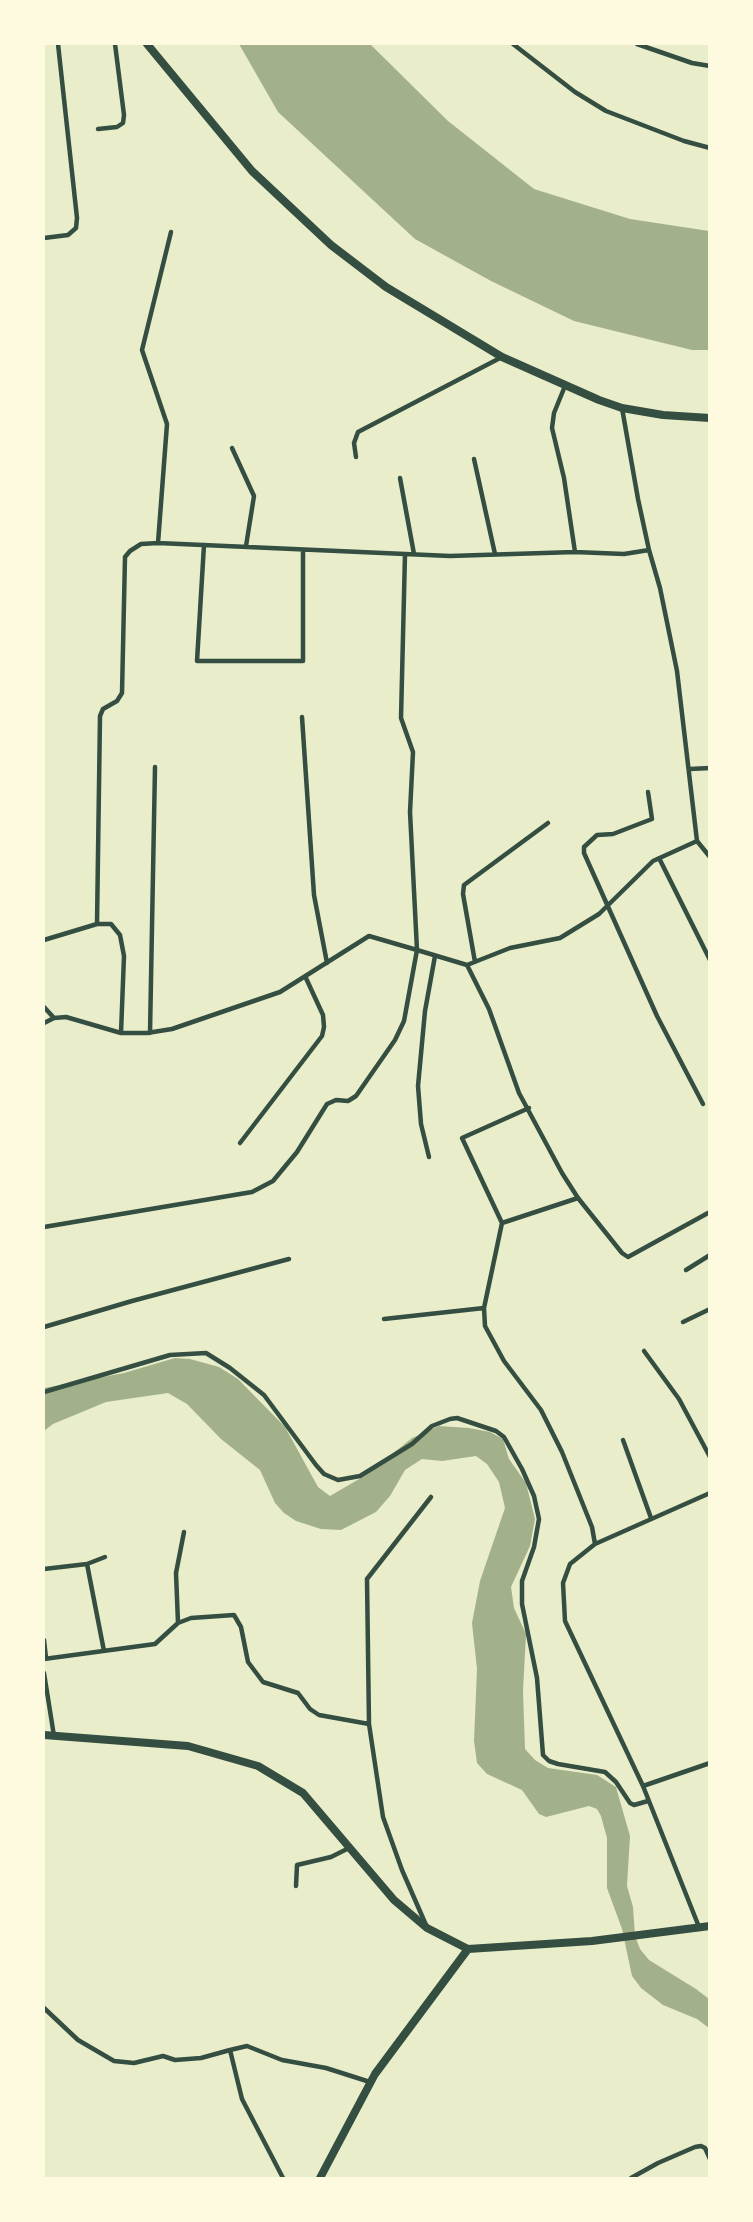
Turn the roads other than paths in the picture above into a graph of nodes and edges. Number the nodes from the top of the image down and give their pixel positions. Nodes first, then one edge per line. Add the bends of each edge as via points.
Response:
1 (58, 44) edge
2 (115, 44) edge
3 (147, 44) edge
4 (513, 44) edge
5 (638, 44) edge
6 (710, 66) edge
7 (98, 129) dead end
8 (710, 148) edge
9 (171, 231) dead end
10 (44, 238) edge
11 (502, 357) junction
12 (565, 386) junction
13 (622, 408) junction
14 (710, 418) edge
15 (232, 448) dead end
16 (357, 457) dead end
17 (474, 459) dead end
18 (400, 478) dead end
19 (158, 543) junction
20 (204, 545) junction
21 (246, 546) junction
22 (303, 550) junction
23 (649, 550) junction
24 (575, 552) junction
25 (405, 554) junction
26 (414, 554) junction
27 (495, 554) junction
28 (302, 717) dead end
29 (155, 767) dead end
30 (710, 768) edge
31 (690, 769) junction
32 (648, 792) dead end
33 (548, 823) dead end
34 (697, 841) junction
35 (710, 857) edge
36 (659, 858) junction
37 (607, 907) junction
38 (98, 924) junction
39 (44, 940) edge
40 (417, 950) junction
41 (435, 956) junction
42 (710, 960) edge
43 (475, 962) junction
44 (327, 963) junction
45 (467, 965) junction
46 (305, 976) junction
47 (44, 1007) edge
48 (54, 1018) junction
49 (44, 1023) edge
50 (122, 1033) junction
51 (150, 1033) junction
52 (703, 1104) dead end
53 (529, 1108) junction
54 (240, 1143) dead end
55 (429, 1157) dead end
56 (578, 1198) junction
57 (708, 1213) dead end
58 (502, 1223) junction
59 (44, 1227) edge
60 (710, 1255) edge
61 (289, 1259) dead end
62 (686, 1270) dead end
63 (484, 1308) junction
64 (710, 1309) edge
65 (384, 1319) dead end
66 (684, 1322) dead end
67 (44, 1327) edge
68 (644, 1351) dead end
69 (44, 1392) edge
70 (623, 1440) dead end
71 (710, 1456) edge
72 (710, 1493) edge
73 (431, 1497) dead end
74 (651, 1518) junction
75 (184, 1532) dead end
76 (595, 1544) junction
77 (105, 1557) dead end
78 (87, 1564) junction
79 (44, 1569) edge
80 (178, 1623) junction
81 (44, 1640) edge
82 (104, 1652) junction
83 (45, 1658) edge
84 (44, 1673) edge
85 (369, 1724) junction
86 (44, 1736) edge
87 (54, 1736) junction
88 (710, 1763) edge
89 (643, 1786) junction
90 (648, 1801) junction
91 (350, 1848) junction
92 (296, 1886) dead end
93 (710, 1926) edge
94 (699, 1927) junction
95 (427, 1928) junction
96 (468, 1949) junction
97 (44, 2008) edge
98 (230, 2050) junction
99 (370, 2082) junction
100 (710, 2159) edge
101 (283, 2178) edge
102 (320, 2178) edge
103 (631, 2178) edge

1 - 10 street via 76,228 68,235
2 - 7 street via 123,123
3 - 11 main road via 252,171 331,245 386,287
4 - 8 street via 606,111
5 - 6 street
9 - 19 street via 142,350 167,424
11 - 12 main road
11 - 16 street via 358,432 354,443
12 - 13 main road
12 - 24 street via 552,428
13 - 14 main road
13 - 23 street
15 - 21 street via 254,496
17 - 27 street
18 - 26 street
19 - 20 street
19 - 38 street via 141,544 125,557 122,693 100,716
20 - 21 street
20 - 22 street via 197,661 303,661
21 - 22 street
22 - 25 street
23 - 24 street via 624,554
23 - 31 street via 677,671
24 - 27 street
25 - 26 street
25 - 40 street via 401,718 413,752 410,812
26 - 27 street
28 - 44 street via 314,895
29 - 51 street
30 - 31 street
31 - 34 street
32 - 37 street via 652,819 597,836 584,847
33 - 43 street via 464,885
34 - 35 street
34 - 36 street
36 - 37 street
36 - 42 street
37 - 43 street via 560,938 510,948
37 - 52 street
38 - 39 street
38 - 50 street via 111,924 120,935 124,956
40 - 41 street
40 - 44 street via 369,936
40 - 59 street via 404,1021 395,1040 356,1096 327,1104 273,1181 252,1192
41 - 45 street
41 - 55 street via 418,1086
43 - 45 street
44 - 46 street
45 - 53 street via 489,1009 519,1093
46 - 51 street via 280,992
46 - 54 street via 323,1015 322,1036
47 - 48 street
48 - 49 street
48 - 50 street via 66,1017
50 - 51 street
53 - 56 street
53 - 58 street via 462,1138
56 - 57 street via 628,1257
56 - 58 street
58 - 63 street
60 - 62 street
61 - 67 street
63 - 65 street
63 - 76 street via 485,1326 504,1361 541,1410 562,1452
64 - 66 street
68 - 71 street via 679,1400
69 - 90 street via 170,1355 206,1353 264,1395 316,1465 324,1474 339,1480 360,1476 412,1444 432,1426 450,1419 496,1431 504,1437 522,1469 540,1519 522,1581 522,1604 537,1678 543,1755 558,1764 605,1772 630,1803
70 - 74 street
72 - 74 street
73 - 85 street via 367,1579
74 - 76 street
75 - 80 street via 176,1573
76 - 89 street via 570,1564 562,1582 565,1621
77 - 78 street
78 - 79 street
78 - 82 street
80 - 82 street via 155,1644
80 - 85 street via 191,1618 234,1616 241,1627 248,1662 263,1682 298,1693 319,1715
81 - 83 street
82 - 83 street
84 - 87 street
85 - 95 street via 383,1817
86 - 87 main road
87 - 91 main road via 188,1746 258,1766 303,1794
88 - 89 street
89 - 90 street
90 - 94 street
91 - 92 street via 297,1865
91 - 95 main road via 394,1900
93 - 94 main road
94 - 96 main road via 592,1941
95 - 96 main road
96 - 99 main road
97 - 98 street via 78,2040 114,2061 134,2063 163,2056 175,2060 201,2058
98 - 99 street via 247,2046 282,2060
98 - 101 street via 242,2099
99 - 102 main road
100 - 103 street via 705,2148 695,2147

